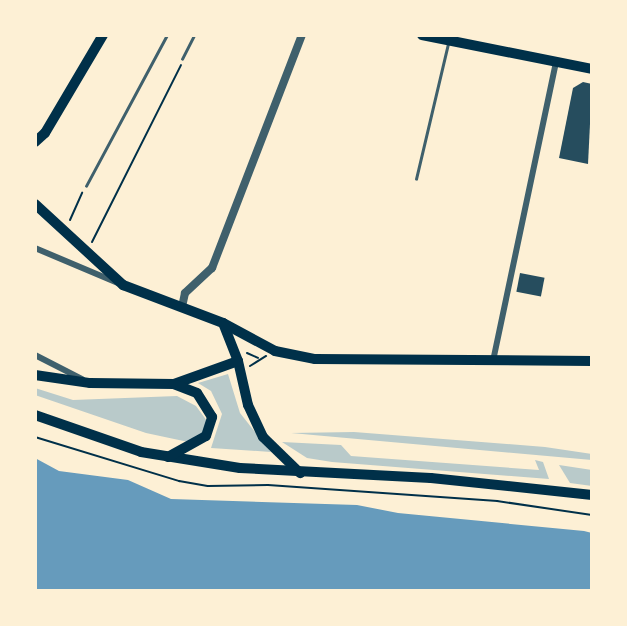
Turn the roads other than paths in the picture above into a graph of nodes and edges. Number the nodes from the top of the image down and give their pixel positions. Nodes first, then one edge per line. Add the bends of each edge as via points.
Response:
1 (103, 35) edge
2 (167, 35) edge
3 (194, 35) edge
4 (302, 35) edge
5 (424, 35) edge
6 (449, 40) junction
7 (182, 59) road end
8 (556, 62) junction
9 (592, 69) edge
10 (35, 142) edge
11 (416, 179) dead end
12 (86, 186) road end
13 (35, 204) edge
14 (35, 248) edge
15 (123, 285) junction
16 (182, 307) junction
17 (223, 323) junction
18 (35, 355) edge
19 (493, 360) junction
20 (238, 361) junction
21 (592, 361) edge
22 (35, 375) edge
23 (90, 383) junction
24 (174, 384) junction
25 (35, 415) edge
26 (167, 457) junction
27 (300, 473) junction
28 (592, 495) edge

1 - 10 main road via 45,133
2 - 12 lane
3 - 7 lane
4 - 16 street via 212,268 185,293
5 - 6 main road
6 - 8 main road
6 - 11 lane
8 - 9 main road
8 - 19 street
13 - 15 main road
14 - 15 street
15 - 16 main road
16 - 17 main road
17 - 19 main road via 275,351 315,359
17 - 20 main road
18 - 23 street
19 - 21 main road
20 - 24 main road
20 - 27 main road via 248,405 263,437
22 - 23 main road
23 - 24 main road
24 - 26 main road via 197,393 212,417 206,436
25 - 26 main road
26 - 27 main road
27 - 28 main road via 431,478

